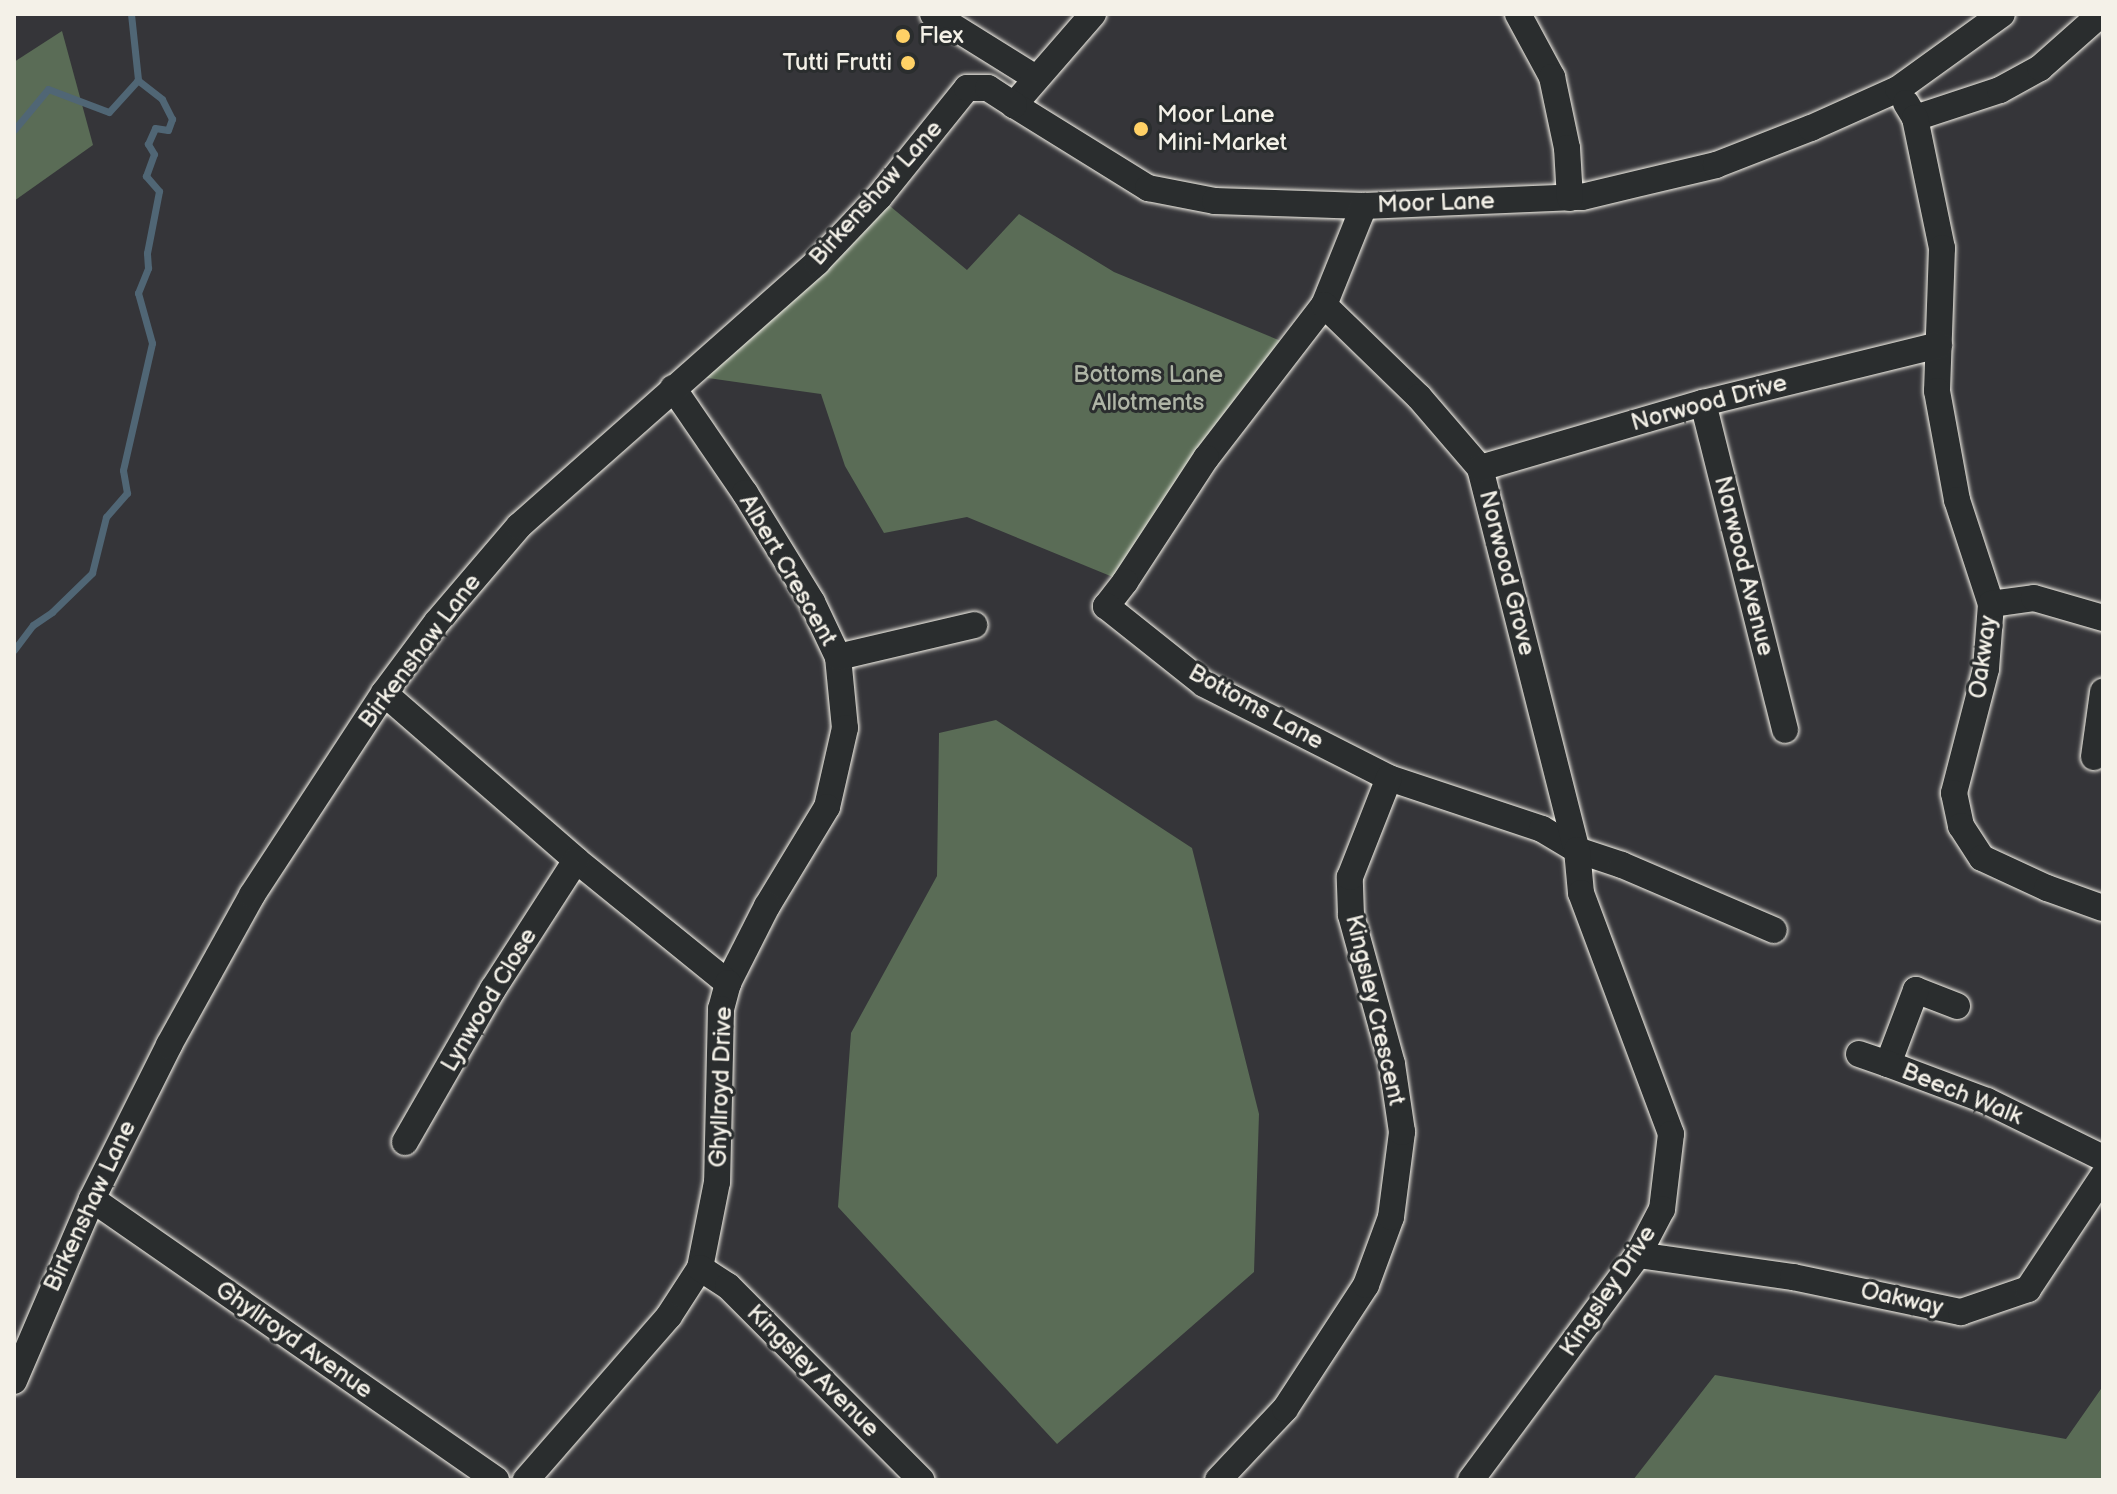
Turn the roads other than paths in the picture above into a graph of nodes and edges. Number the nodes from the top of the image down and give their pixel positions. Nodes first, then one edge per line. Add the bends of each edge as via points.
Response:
1 (933, 14) edge
2 (1093, 14) edge
3 (1518, 14) edge
4 (2002, 14) edge
5 (2101, 14) edge
6 (1036, 78) junction
7 (1898, 89) junction
8 (1014, 105) junction
9 (1915, 118) junction
10 (1570, 198) junction
11 (1364, 206) junction
12 (1324, 305) junction
13 (1939, 345) junction
14 (673, 388) junction
15 (1703, 403) junction
16 (1480, 468) junction
17 (1991, 604) junction
18 (2103, 618) edge
19 (974, 625) dead end
20 (838, 657) junction
21 (2103, 692) edge
22 (384, 693) junction
23 (1785, 730) dead end
24 (2094, 757) dead end
25 (1389, 778) junction
26 (1577, 850) junction
27 (576, 860) junction
28 (2103, 908) edge
29 (1774, 930) dead end
30 (728, 983) junction
31 (1957, 1006) dead end
32 (1859, 1054) dead end
33 (1888, 1064) junction
34 (405, 1142) dead end
35 (2103, 1158) edge
36 (2103, 1176) edge
37 (92, 1199) junction
38 (1638, 1255) junction
39 (700, 1268) junction
40 (14, 1381) edge
41 (496, 1480) edge
42 (526, 1480) edge
43 (921, 1480) edge
44 (1218, 1480) edge
45 (1471, 1480) edge

1 - 6 street
2 - 6 street
3 - 10 street via 1552,77 1567,148
4 - 7 street, Moor Lane
5 - 9 street via 2040,68 2000,90
6 - 8 street
7 - 9 street
7 - 10 street, Moor Lane via 1716,165
8 - 11 street, Moor Lane via 1148,188 1215,201
8 - 14 street, Birkenshaw Lane via 988,88 967,88 879,197 817,262
9 - 13 street via 1942,248
10 - 11 street, Moor Lane
11 - 12 street, Bottoms Lane
12 - 16 street, Norwood Grove via 1419,397
12 - 25 street, Bottoms Lane via 1206,458 1106,606 1204,684
13 - 15 street, Norwood Drive
13 - 17 street via 1937,391 1957,500
14 - 20 street, Albert Crescent via 812,602
14 - 22 street, Birkenshaw Lane via 519,526
15 - 16 street, Norwood Drive
15 - 23 street, Norwood Avenue
16 - 26 street, Norwood Grove
17 - 18 street via 2034,598
17 - 28 street, Oakway via 1986,669 1954,793 1961,826 1982,858
19 - 20 street
20 - 30 street, Albert Crescent via 845,728 827,807
21 - 24 street
22 - 27 street, Ghyllroyd Drive
22 - 37 street, Birkenshaw Lane via 252,895
25 - 26 street, Bottoms Lane via 1542,829
25 - 44 street, Kingsley Crescent via 1350,889 1351,915 1392,1064 1402,1132 1391,1217 1366,1285 1293,1396
26 - 29 street, Bottoms Lane
26 - 38 street, Kingsley Drive via 1581,893 1671,1134 1662,1209
27 - 30 street, Ghyllroyd Drive
27 - 34 street, Lynwood Close via 493,989
30 - 39 street, Ghyllroyd Drive via 721,1009 717,1182
31 - 33 street, Beech Walk via 1916,990
32 - 33 street
33 - 35 street, Beech Walk via 1987,1101
36 - 38 street, Oakway via 2028,1289 1961,1312 1793,1277
37 - 40 street, Birkenshaw Lane
37 - 41 street, Ghyllroyd Avenue
38 - 45 street, Kingsley Drive
39 - 42 street, Ghyllroyd Drive via 669,1316
39 - 43 street, Kingsley Avenue via 728,1286

